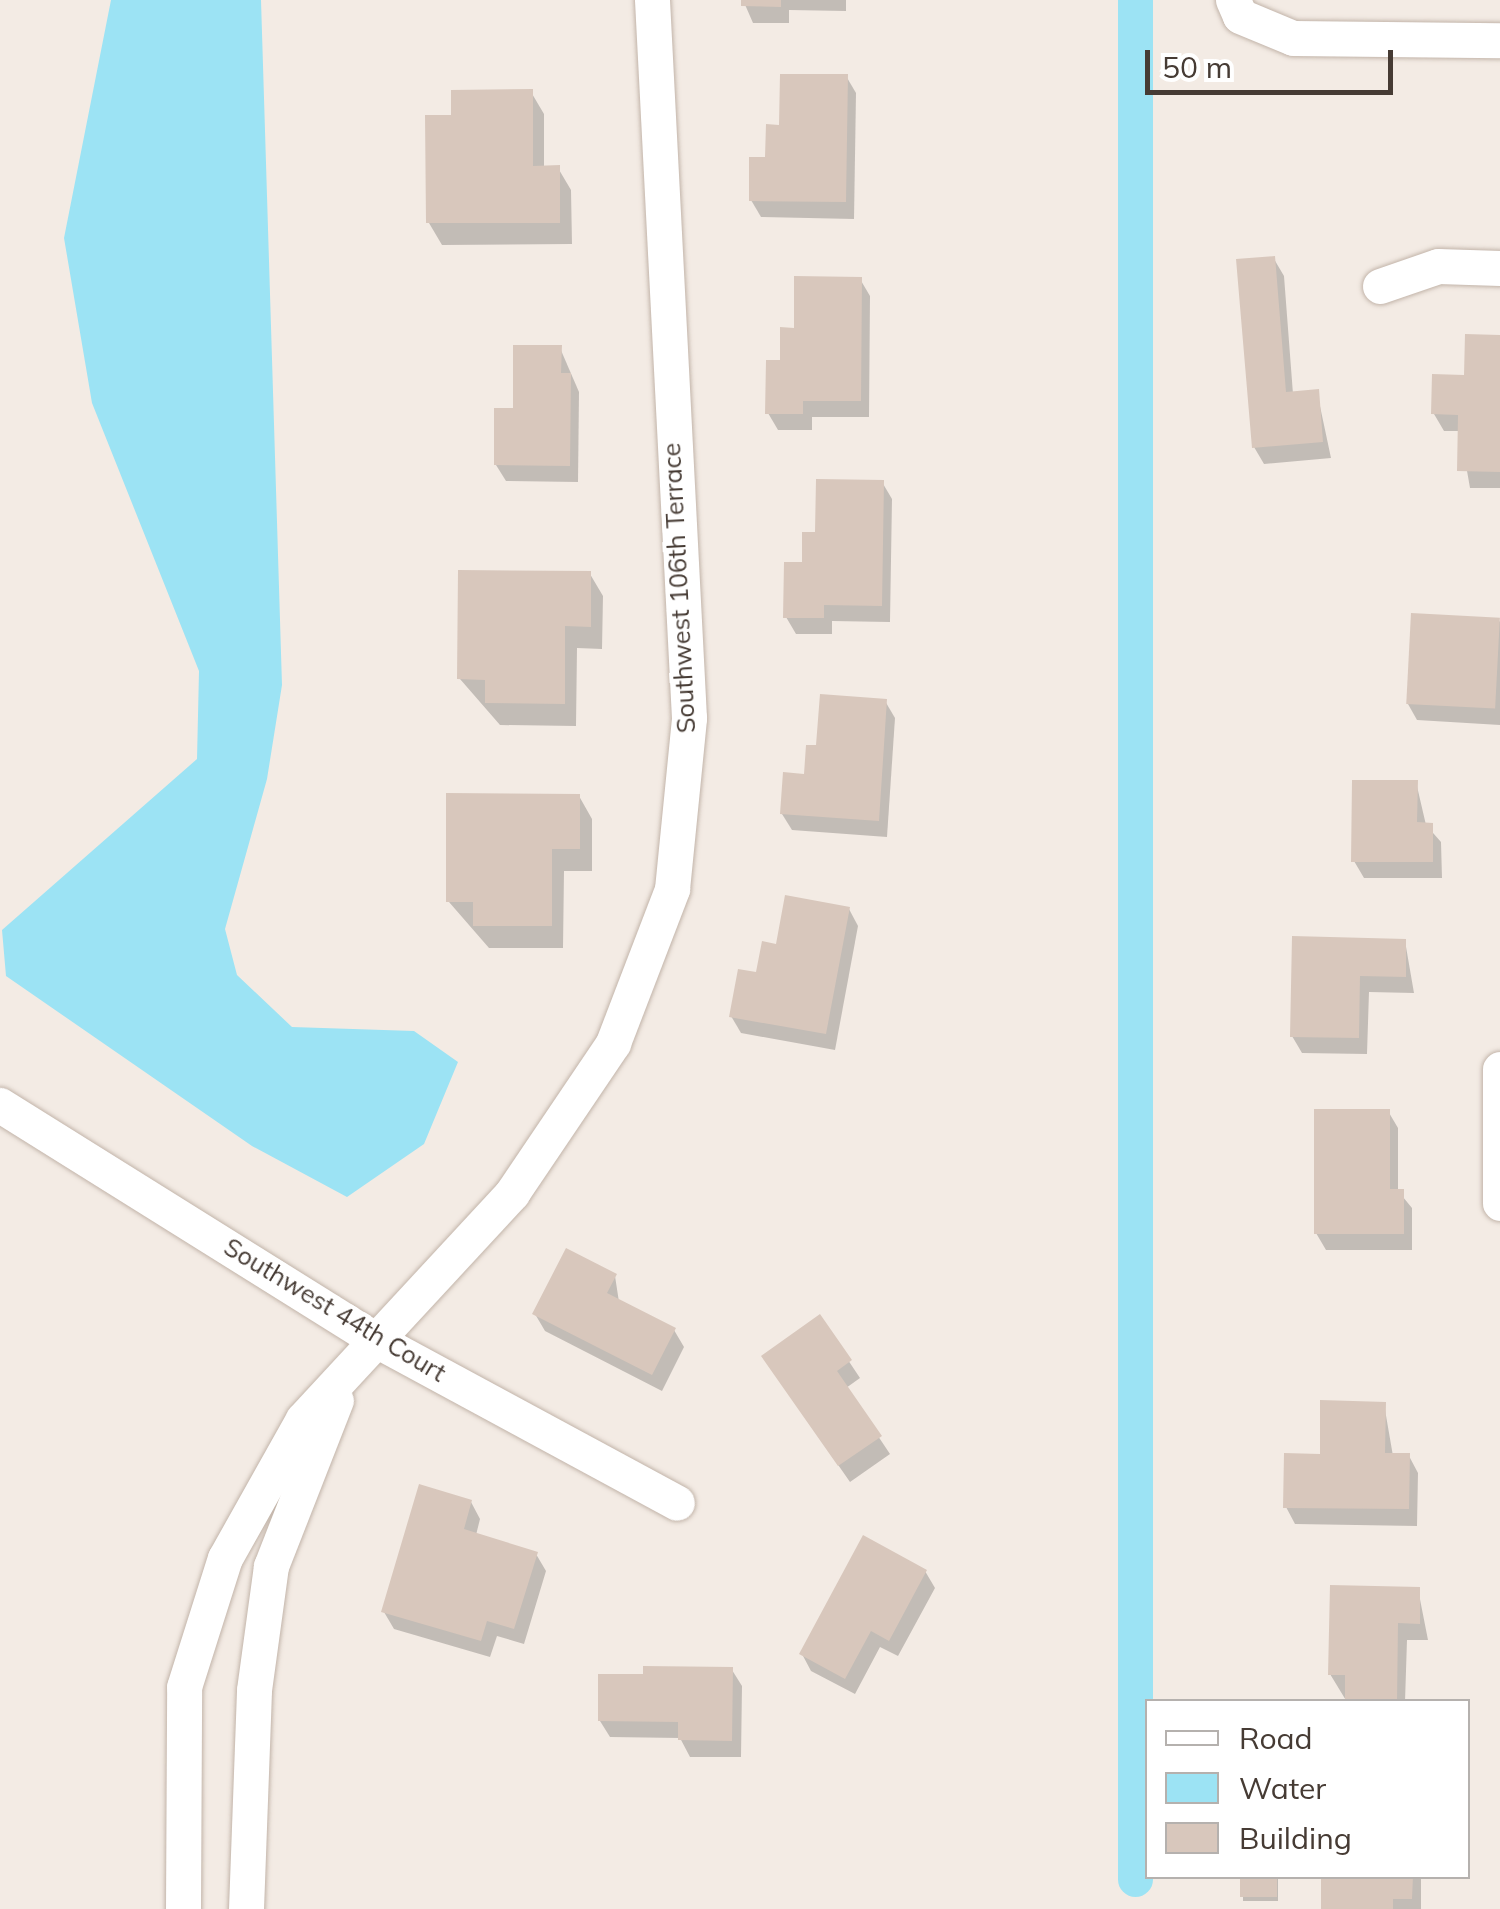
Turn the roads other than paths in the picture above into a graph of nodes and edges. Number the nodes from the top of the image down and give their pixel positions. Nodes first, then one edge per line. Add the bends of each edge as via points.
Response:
1 (652, 0) edge
2 (1236, 8) edge
3 (1500, 40) edge
4 (1500, 268) edge
5 (1380, 286) dead end
6 (1500, 1068) edge
7 (0, 1105) edge
8 (1500, 1203) edge
9 (376, 1340) junction
10 (349, 1372) junction
11 (677, 1503) dead end
12 (183, 1909) edge
13 (246, 1909) edge

1 - 9 street, Southwest 106th Terrace via 689,718 672,889 613,1043 512,1193
2 - 3 street via 1293,38
4 - 5 street via 1438,266
6 - 8 street
7 - 9 street, Southwest 44th Court
9 - 10 street, Southwest 106th Terrace
9 - 11 street, Southwest 44th Court
10 - 12 street, Southwest 106th Terrace via 270,1467 202,1617 184,1687
10 - 13 street, Southwest 106th Terrace via 271,1566 249,1759

